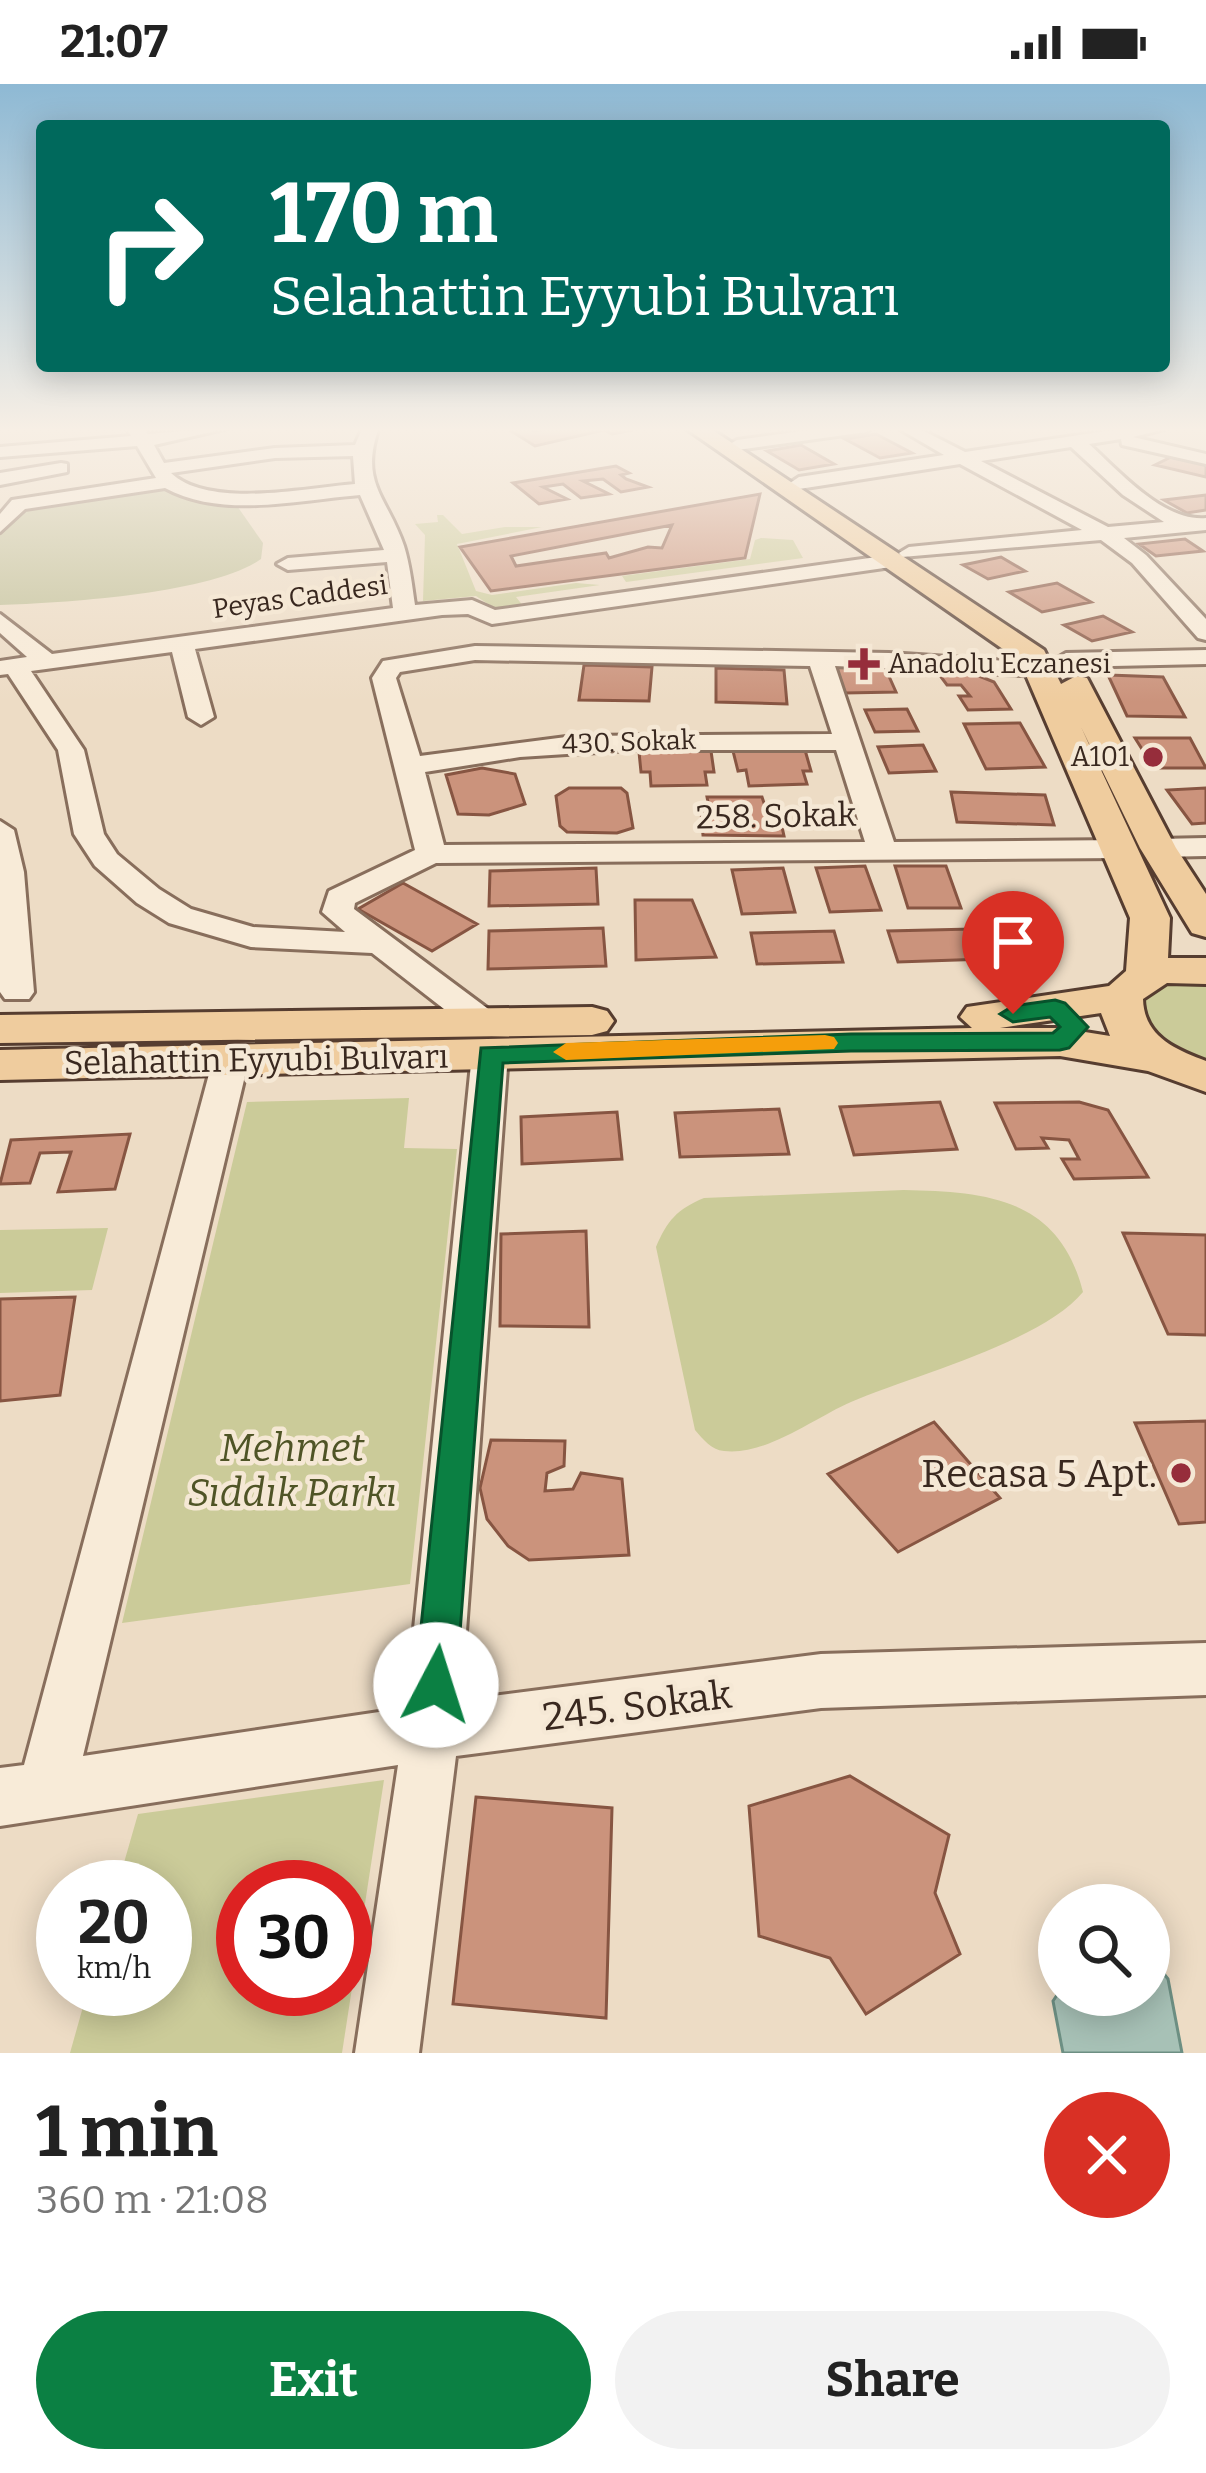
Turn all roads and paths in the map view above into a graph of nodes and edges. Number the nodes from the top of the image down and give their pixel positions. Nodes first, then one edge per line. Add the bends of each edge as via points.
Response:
1 (379, 519) edge
2 (840, 519) edge
3 (848, 519) edge
4 (1078, 519) edge
5 (1172, 519) edge
6 (1206, 524) edge
7 (1183, 526) junction
8 (1105, 534) junction
9 (395, 555) junction
10 (900, 557) junction
11 (288, 564) dead end
12 (405, 612) junction
13 (493, 617) junction
14 (0, 621) edge
15 (1206, 633) edge
16 (182, 643) junction
17 (514, 654) junction
18 (1206, 657) edge
19 (820, 658) junction
20 (47, 662) junction
21 (1054, 664) junction
22 (8, 667) edge
23 (201, 717) dead end
24 (849, 742) junction
25 (410, 766) junction
26 (0, 830) edge
27 (1206, 847) edge
28 (1158, 848) junction
29 (882, 849) junction
30 (1122, 849) junction
31 (431, 854) junction
32 (1150, 918) junction
33 (1205, 923) edge
34 (381, 944) junction
35 (1206, 971) edge
36 (1134, 986) junction
37 (8, 1011) edge
38 (1058, 1025) junction
39 (486, 1038) junction
40 (231, 1059) junction
41 (0, 1065) edge
42 (1178, 1066) edge
43 (1206, 1105) edge
44 (1206, 1669) edge
45 (431, 1732) junction
46 (23, 1794) edge
47 (387, 2053) edge

1 - 9 street
2 - 10 main road
3 - 10 main road
4 - 8 street
5 - 7 street
6 - 7 street, Peyas Caddesi
7 - 8 street, Peyas Caddesi
8 - 10 street, Peyas Caddesi
8 - 15 street
9 - 11 street
9 - 12 street
10 - 13 street, Peyas Caddesi
10 - 21 main road
12 - 13 street, Peyas Caddesi via 472,607
12 - 16 street, Peyas Caddesi
13 - 17 street
14 - 20 street
16 - 20 street, Peyas Caddesi
16 - 23 street
17 - 19 street
17 - 25 street via 401,662 383,678
18 - 21 street
19 - 21 street
19 - 24 street
20 - 22 street, Peyas Caddesi
21 - 28 main road
21 - 30 main road via 1081,767
22 - 34 street via 71,750 89,834 148,896 180,916 250,937
24 - 25 street, 430. Sokak via 557,743
24 - 29 street
25 - 31 street
26 - 37 street via 9,872
27 - 28 street
28 - 33 main road
29 - 30 street, 258. Sokak
29 - 31 street, 258. Sokak
30 - 32 main road
31 - 34 street via 340,898 344,920
32 - 33 main road via 1181,932
32 - 36 main road
34 - 39 street
35 - 36 main road, Selahattin Eyyubi Bulvarı via 1167,970
36 - 38 main road, Selahattin Eyyubi Bulvarı
36 - 42 main road via 1120,1012 1126,1028
37 - 39 main road, Selahattin Eyyubi Bulvarı
38 - 39 main road, Selahattin Eyyubi Bulvarı via 828,1043
38 - 42 main road, Selahattin Eyyubi Bulvarı
39 - 40 main road, Selahattin Eyyubi Bulvarı
39 - 45 street
40 - 41 main road, Selahattin Eyyubi Bulvarı
40 - 46 street
42 - 43 main road
44 - 45 street, 245. Sokak via 821,1681
45 - 46 street, 245. Sokak
45 - 47 street

